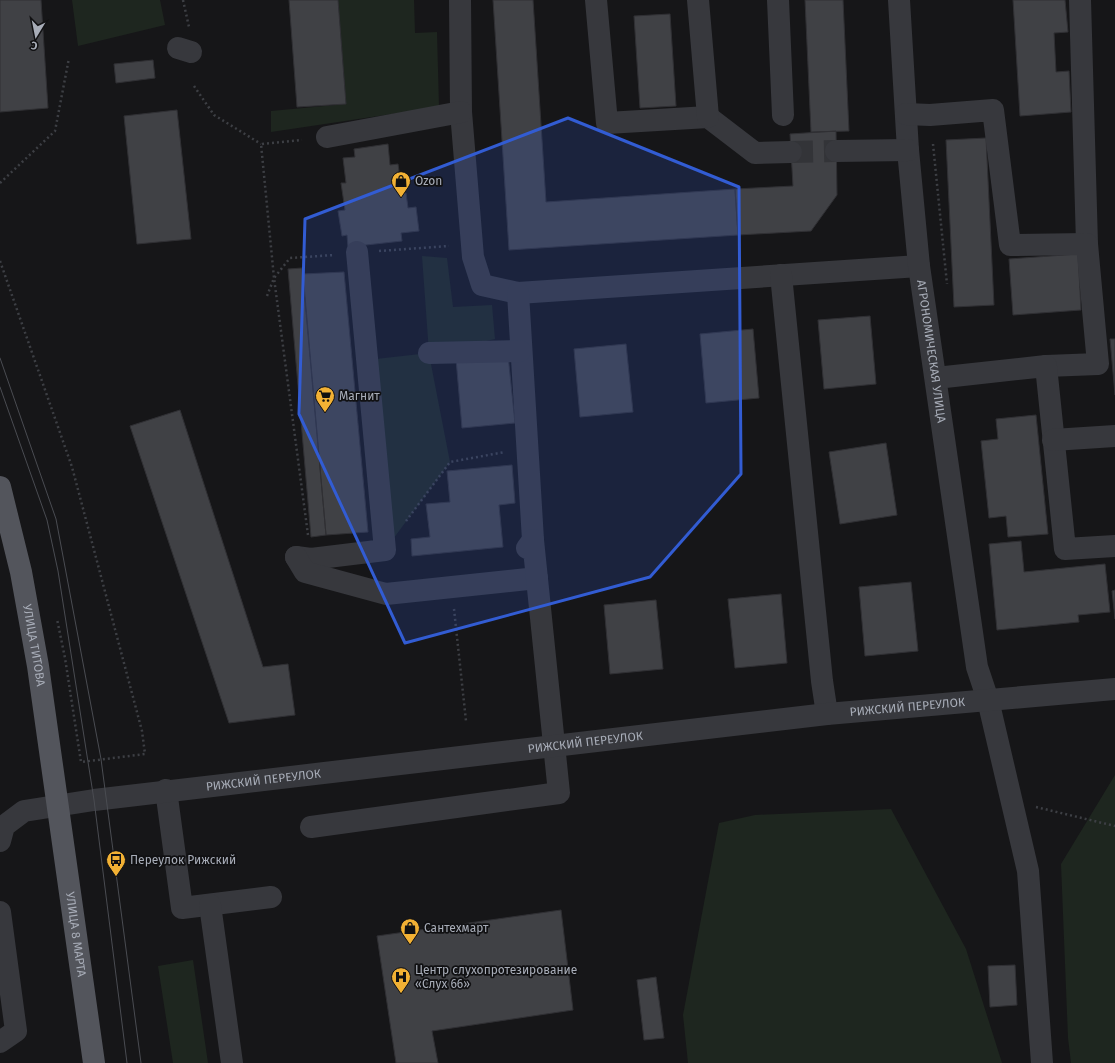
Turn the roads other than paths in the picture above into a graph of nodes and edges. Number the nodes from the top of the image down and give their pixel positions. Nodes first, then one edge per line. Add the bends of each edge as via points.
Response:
1 (460, 0) edge
2 (596, 0) edge
3 (698, 0) edge
4 (778, 0) edge
5 (899, 0) edge
6 (1080, 0) edge
7 (461, 112) junction
8 (784, 114) dead end
9 (906, 114) junction
10 (708, 117) junction
11 (327, 137) dead end
12 (908, 150) junction
13 (836, 151) tunnel mouth
14 (791, 152) tunnel mouth
15 (1087, 244) junction
16 (358, 252) road end
17 (919, 266) junction
18 (781, 275) junction
19 (518, 293) junction
20 (520, 351) junction
21 (429, 354) dead end
22 (1046, 366) junction
23 (936, 378) junction
24 (1115, 436) edge
25 (1053, 440) junction
26 (0, 487) edge
27 (1115, 546) edge
28 (537, 578) junction
29 (1115, 689) edge
30 (988, 700) junction
31 (827, 714) junction
32 (553, 745) junction
33 (166, 790) junction
34 (57, 806) junction
35 (311, 827) dead end
36 (0, 841) edge
37 (271, 897) dead end
38 (210, 904) junction
39 (0, 912) edge
40 (8, 1037) edge
41 (94, 1063) edge
42 (232, 1063) edge
43 (1042, 1063) edge

1 - 7 street
2 - 10 street via 607,123
3 - 10 street
4 - 8 street
5 - 9 street, АГРОНОМИЧЕСКАЯ УЛИЦА
6 - 15 street
7 - 11 street
7 - 19 street via 473,257 482,285
9 - 12 street, АГРОНОМИЧЕСКАЯ УЛИЦА
9 - 15 street via 930,115 993,110 1010,244
10 - 14 street via 756,153
12 - 13 street
12 - 17 street, АГРОНОМИЧЕСКАЯ УЛИЦА
15 - 22 street via 1098,364
16 - 28 street via 384,550 311,558 296,557 305,572 386,594
17 - 18 street
17 - 23 street, АГРОНОМИЧЕСКАЯ УЛИЦА
18 - 19 street
18 - 31 street
19 - 20 street
20 - 21 street
20 - 28 street via 530,544
22 - 23 street
22 - 25 street
23 - 30 street, АГРОНОМИЧЕСКАЯ УЛИЦА via 977,667
24 - 25 street
25 - 27 street via 1065,549
26 - 34 main road, УЛИЦА ТИТОВА via 21,572
28 - 32 street
29 - 30 street, РИЖСКИЙ ПЕРЕУЛОК
30 - 31 street, РИЖСКИЙ ПЕРЕУЛОК
30 - 43 street, АГРОНОМИЧЕСКАЯ УЛИЦА via 1028,871
31 - 32 street, РИЖСКИЙ ПЕРЕУЛОК
32 - 33 street, РИЖСКИЙ ПЕРЕУЛОК via 292,778
32 - 35 street via 558,793
33 - 34 street, РИЖСКИЙ ПЕРЕУЛОК
33 - 38 street via 182,908
34 - 36 street, РИЖСКИЙ ПЕРЕУЛОК via 24,811 4,826
34 - 41 main road, УЛИЦА 8 МАРТА
37 - 38 street
38 - 42 street
39 - 40 street

